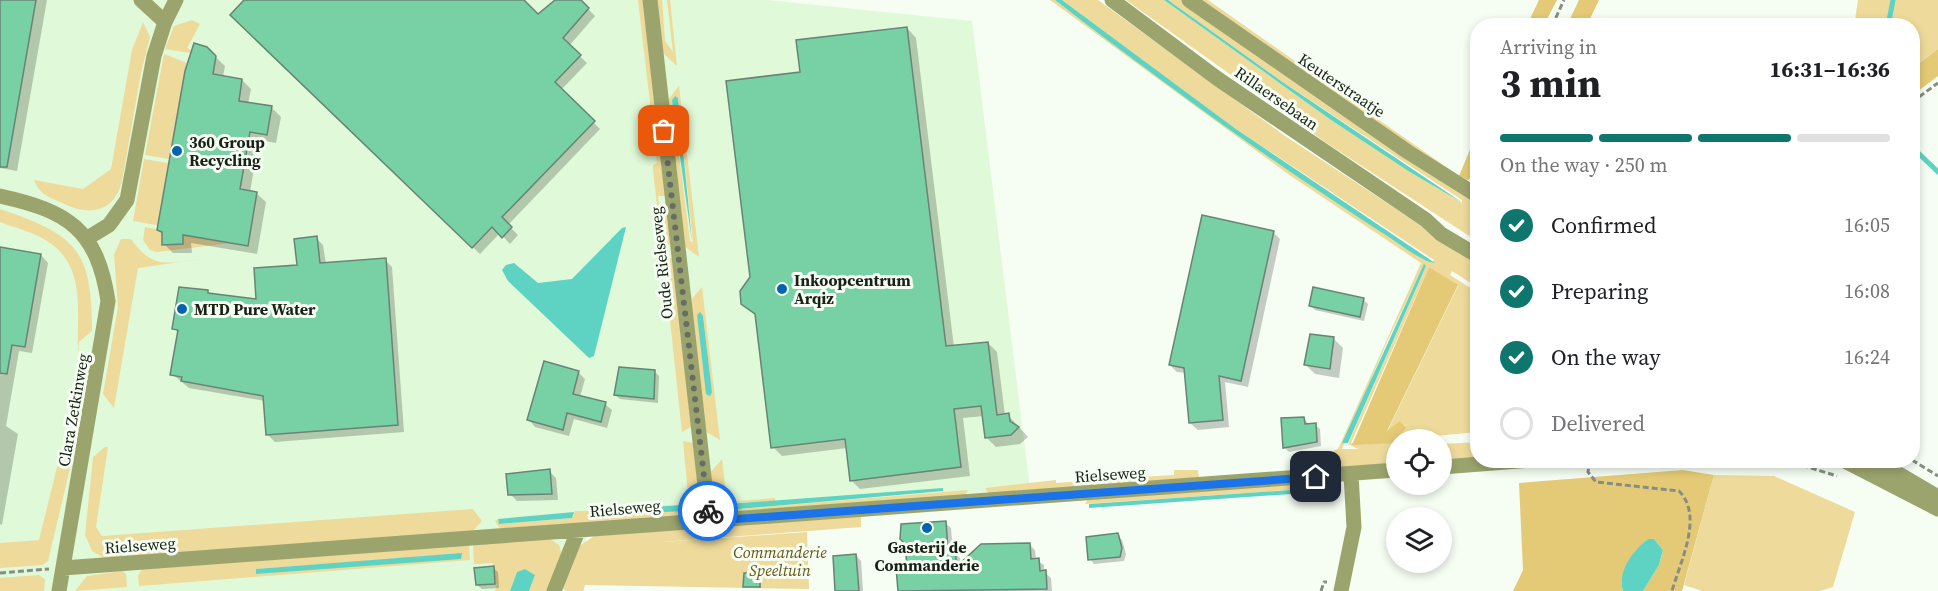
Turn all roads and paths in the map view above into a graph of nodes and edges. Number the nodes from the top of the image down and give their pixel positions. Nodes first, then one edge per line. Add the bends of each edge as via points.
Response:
1 (141, 0) edge
2 (176, 0) edge
3 (650, 0) edge
4 (1112, 0) edge
5 (1189, 0) edge
6 (1564, 0) edge
7 (1556, 18) edge
8 (165, 22) junction
9 (1938, 83) edge
10 (1920, 96) edge
11 (1470, 191) edge
12 (0, 196) edge
13 (1426, 220) junction
14 (86, 239) junction
15 (1470, 240) edge
16 (1470, 251) edge
17 (1470, 465) edge
18 (1920, 465) edge
19 (1452, 466) edge
20 (1589, 468) edge
21 (1809, 468) edge
22 (1859, 468) edge
23 (1889, 468) edge
24 (1386, 471) edge
25 (1351, 474) junction
26 (1938, 476) edge
27 (1844, 480) dead end
28 (1938, 497) edge
29 (1938, 509) edge
30 (709, 521) junction
31 (578, 531) junction
32 (63, 568) junction
33 (0, 573) edge
34 (59, 591) edge
35 (554, 591) edge
36 (1341, 591) edge
37 (1672, 591) edge

1 - 8 street
2 - 8 street
3 - 30 street, Oude Rielseweg
4 - 13 street, Rillaersebaan via 1227,85
5 - 11 street, Keuterstraatje
6 - 7 path
8 - 14 street via 154,56 127,200 109,225
9 - 10 path
12 - 14 street via 54,212
13 - 15 street, Rillaersebaan
13 - 16 street, Rillaersebaan
14 - 32 street, Clara Zetkinweg via 104,274 108,301
17 - 19 street
18 - 26 path
20 - 37 path via 1596,482 1678,491 1684,497 1690,525
21 - 27 path
22 - 29 street
23 - 28 street
24 - 25 street, Rielseweg
25 - 30 street, Rielseweg
25 - 36 street via 1354,526
30 - 31 street, Rielseweg
31 - 32 street, Rielseweg
31 - 35 street
32 - 33 path
32 - 34 street, Clara Zetkinweg

